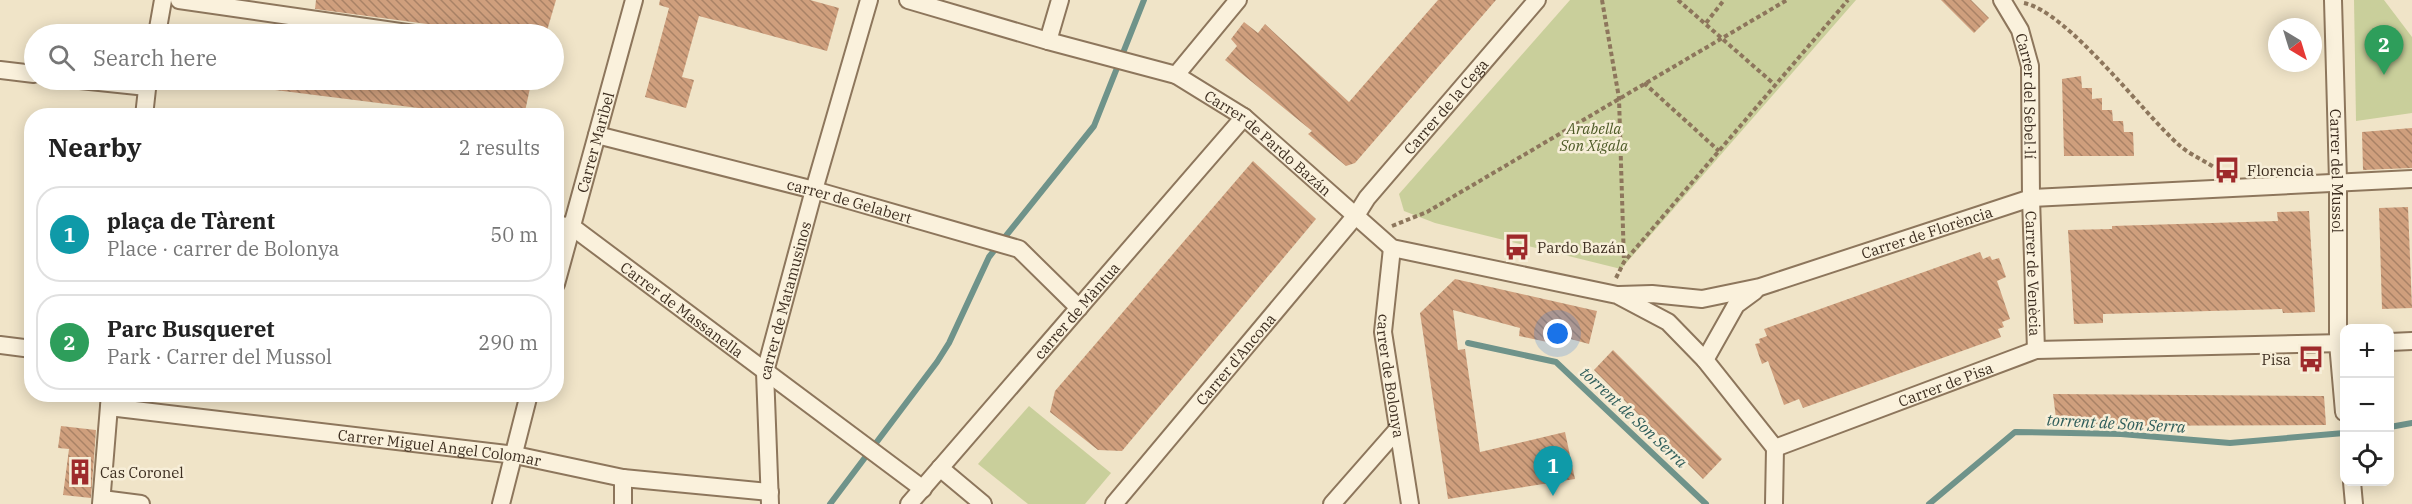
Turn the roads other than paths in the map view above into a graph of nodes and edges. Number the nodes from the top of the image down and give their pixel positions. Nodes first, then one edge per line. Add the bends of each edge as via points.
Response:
1 (163, 0) edge
2 (179, 0) edge
3 (634, 0) edge
4 (869, 0) edge
5 (908, 0) edge
6 (1060, 0) edge
7 (1238, 0) edge
8 (1537, 0) edge
9 (2002, 0) edge
10 (2333, 0) edge
11 (159, 24) edge
12 (345, 24) edge
13 (1048, 41) junction
14 (0, 70) edge
15 (24, 73) edge
16 (1176, 75) junction
17 (147, 90) edge
18 (145, 108) edge
19 (1244, 117) junction
20 (597, 135) junction
21 (2412, 178) edge
22 (2338, 181) junction
23 (814, 190) junction
24 (2031, 198) junction
25 (1357, 214) junction
26 (564, 225) edge
27 (1392, 248) junction
28 (1760, 287) junction
29 (1613, 294) junction
30 (1079, 308) junction
31 (2342, 324) edge
32 (2412, 341) edge
33 (2394, 342) edge
34 (2340, 343) edge
35 (0, 345) edge
36 (24, 348) edge
37 (2036, 350) junction
38 (1705, 360) junction
39 (765, 372) junction
40 (110, 402) edge
41 (117, 402) edge
42 (527, 402) edge
43 (1397, 430) junction
44 (1775, 448) junction
45 (514, 455) junction
46 (940, 468) junction
47 (623, 478) junction
48 (2352, 486) edge
49 (923, 489) junction
50 (770, 498) edge
51 (101, 501) edge
52 (141, 504) edge
53 (501, 504) edge
54 (623, 504) edge
55 (909, 504) edge
56 (983, 504) edge
57 (1114, 504) edge
58 (1332, 504) edge
59 (1410, 504) edge
60 (1774, 504) edge
61 (2354, 504) edge

1 - 11 street
2 - 12 street
3 - 20 street, Carrer Maribel
4 - 23 street, carrer de Matamusinos
5 - 13 street, Carrer de Pardo Bazán
6 - 13 street
7 - 16 street
8 - 25 street, Carrer de la Cega
9 - 24 street, Carrer del Sebel·lí via 2020,30 2030,66
10 - 22 street, Carrer del Mussol
13 - 16 street, Carrer de Pardo Bazán
14 - 15 street
16 - 19 street, Carrer de Pardo Bazán
17 - 18 street
19 - 25 street, Carrer de Pardo Bazán
19 - 30 street, carrer de Màntua
20 - 23 street, carrer de Gelabert
20 - 26 street, Carrer Maribel
21 - 22 street, Carrer de Florència
22 - 24 street, Carrer de Florència
22 - 31 street, Carrer del Mussol
23 - 30 street, carrer de Gelabert via 1019,249
23 - 39 street, carrer de Matamusinos
24 - 28 street, Carrer de Florència
24 - 37 street, Carrer de Venècia
25 - 27 street, Carrer de Pardo Bazán
25 - 57 street, Carrer d'Ancona
26 - 39 street, Carrer de Massanella
27 - 29 street
27 - 43 street, carrer de Bolonya via 1383,332
28 - 29 street, Carrer de Florència via 1701,299
28 - 38 street via 1736,305
29 - 38 street via 1668,322
30 - 46 street, carrer de Màntua
32 - 33 street
34 - 37 street, Carrer de Pisa
35 - 36 street
37 - 44 street, Carrer de Pisa
38 - 44 street
39 - 49 street, Carrer de Massanella
39 - 50 street, carrer de Matamusinos
40 - 51 street
41 - 45 street, Carrer Miguel Angel Colomar
42 - 45 street
43 - 58 street
43 - 59 street, carrer de Bolonya
44 - 60 street
45 - 47 street, Carrer Miguel Angel Colomar
45 - 53 street
46 - 49 street, carrer de Màntua
46 - 56 street
47 - 50 street, Carrer Miguel Angel Colomar
47 - 54 street
48 - 61 street
49 - 55 street, carrer de Màntua
51 - 52 street

